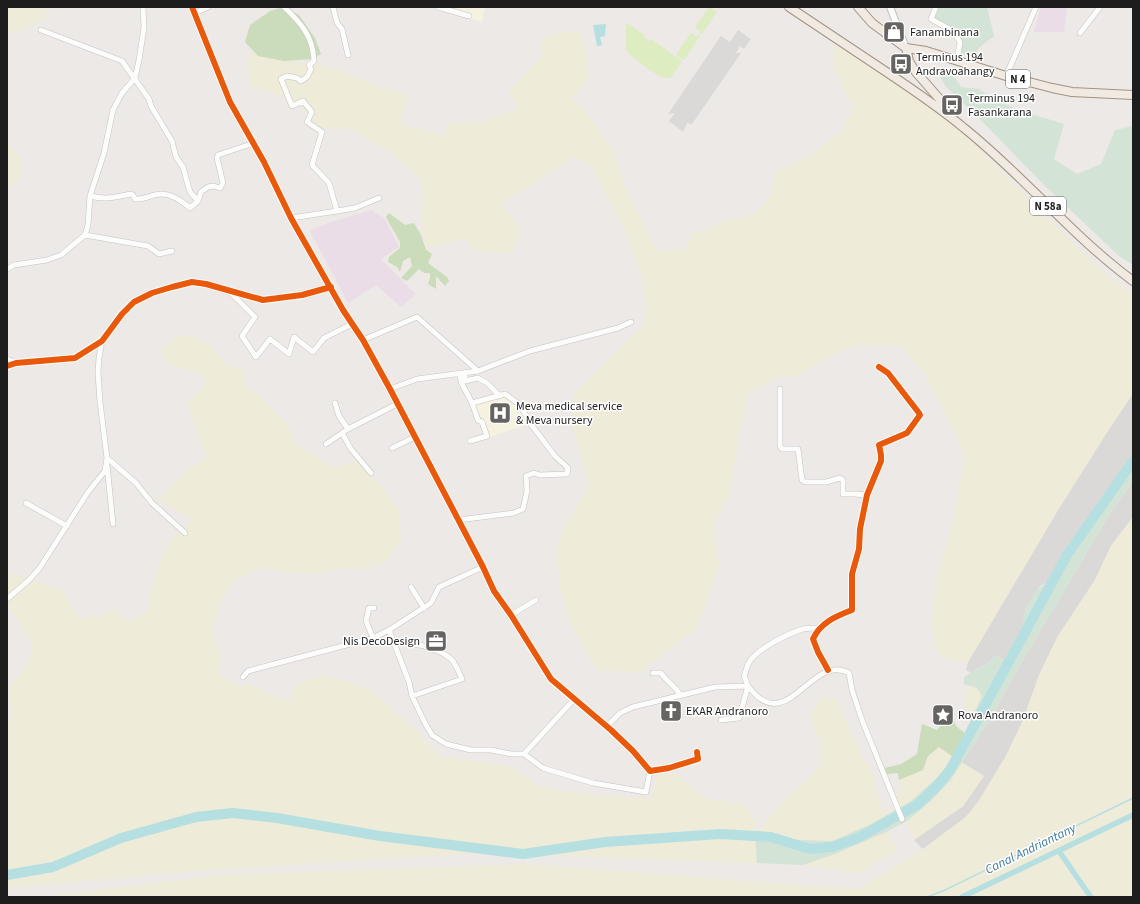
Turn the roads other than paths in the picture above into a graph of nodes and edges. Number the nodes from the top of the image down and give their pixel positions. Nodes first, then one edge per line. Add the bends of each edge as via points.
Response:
1 (143, 7) edge
2 (192, 7) edge
3 (208, 7) edge
4 (284, 7) edge
5 (333, 7) edge
6 (438, 7) edge
7 (790, 7) edge
8 (858, 7) edge
9 (890, 7) edge
10 (936, 7) edge
11 (1036, 7) edge
12 (1100, 7) edge
13 (195, 13) junction
14 (469, 16) dead end
15 (41, 30) dead end
16 (1080, 33) dead end
17 (906, 48) junction
18 (348, 55) dead end
19 (957, 60) junction
20 (1006, 76) junction
21 (135, 78) junction
22 (1133, 95) edge
23 (965, 128) junction
24 (254, 143) junction
25 (90, 196) junction
26 (380, 198) dead end
27 (198, 201) junction
28 (337, 211) junction
29 (291, 218) junction
30 (85, 235) junction
31 (172, 252) dead end
32 (7, 269) edge
33 (1133, 281) edge
34 (330, 287) junction
35 (230, 292) junction
36 (631, 322) dead end
37 (352, 324) junction
38 (363, 340) junction
39 (102, 341) junction
40 (7, 359) edge
41 (16, 363) junction
42 (7, 366) edge
43 (879, 367) dead end
44 (478, 371) junction
45 (459, 373) junction
46 (390, 389) junction
47 (780, 389) dead end
48 (499, 395) junction
49 (335, 403) dead end
50 (472, 403) junction
51 (397, 404) junction
52 (348, 429) junction
53 (342, 433) junction
54 (415, 437) junction
55 (470, 442) dead end
56 (326, 444) dead end
57 (392, 448) dead end
58 (107, 458) junction
59 (371, 473) dead end
60 (867, 495) junction
61 (26, 503) dead end
62 (458, 520) junction
63 (113, 524) dead end
64 (67, 526) junction
65 (185, 533) dead end
66 (483, 567) junction
67 (411, 587) dead end
68 (7, 599) edge
69 (536, 600) dead end
70 (374, 608) dead end
71 (424, 608) junction
72 (511, 615) junction
73 (819, 628) junction
74 (389, 630) junction
75 (373, 638) junction
76 (393, 641) junction
77 (828, 670) junction
78 (653, 673) dead end
79 (243, 678) dead end
80 (748, 686) junction
81 (680, 695) junction
82 (412, 696) junction
83 (575, 698) junction
84 (721, 720) dead end
85 (607, 726) junction
86 (696, 752) dead end
87 (524, 754) junction
88 (650, 771) junction
89 (902, 819) dead end

1 - 21 street via 144,28
2 - 13 street
3 - 13 street
4 - 28 street via 307,34 314,61 309,65 307,77 301,81 287,76 281,80 292,106 303,101 312,112 307,122 322,132 312,164 329,183
5 - 18 street
6 - 14 street
7 - 23 main road, N 58a via 937,106
8 - 17 main road, N 4 via 872,23
9 - 17 street
10 - 19 street via 931,19 953,31 960,42
11 - 20 street
12 - 16 street
13 - 24 street via 230,102
15 - 21 street via 122,61
17 - 19 main road, N 4
17 - 23 main road via 915,71
19 - 20 main road, N 4
20 - 22 main road, N 4 via 1072,92
21 - 25 street via 122,93 113,110 104,153
21 - 27 street via 172,141 176,157 183,166 190,192
23 - 33 main road, N 58a via 1070,228
24 - 27 street via 218,155 223,183 220,188 208,187 201,192
24 - 29 street
25 - 27 street via 111,198 131,194 135,199 139,199 161,194 180,200 190,208
25 - 30 street
26 - 28 street via 355,208
28 - 29 street
29 - 34 street
30 - 31 street via 148,246 158,254
30 - 32 street via 61,255 14,265
34 - 35 street via 302,295 263,300
34 - 37 street
35 - 37 street via 255,317 242,336 256,357 270,339 289,354 294,337 312,352 324,338
35 - 39 street via 192,282 152,293 134,302
36 - 44 street via 618,328 530,350
37 - 38 street
38 - 44 street via 417,317
38 - 46 street
39 - 41 street via 75,358
39 - 58 street via 98,373
40 - 41 street
41 - 42 street
43 - 60 street via 888,373 920,415 907,433 879,445 881,461
44 - 45 street
45 - 46 street via 417,379
45 - 48 street via 465,376 465,381 478,378
45 - 50 street
46 - 51 street
47 - 60 street via 780,446 782,449 798,449 802,480 820,483 840,478 843,480 843,494
48 - 50 street
48 - 62 street via 505,394 520,404 530,423 555,456 568,468 567,474 540,476 534,473 526,476 527,491 523,509 514,513
49 - 52 street via 339,416
50 - 55 street via 487,436
51 - 52 street
51 - 54 street
52 - 53 street
53 - 56 street
53 - 59 street
54 - 57 street
54 - 62 street
58 - 63 street
58 - 64 street via 105,470
58 - 65 street via 136,483 152,503
60 - 73 street via 859,549 852,574 852,610
61 - 64 street
62 - 66 street
64 - 68 street via 39,569
66 - 71 street via 439,587
66 - 72 street via 494,591
67 - 71 street
69 - 72 street
70 - 75 street via 369,608 366,621
71 - 74 street
72 - 83 street via 551,679
73 - 77 street via 813,639
73 - 80 street via 794,633 757,653 749,662 744,676
74 - 75 street
74 - 76 street
75 - 79 street via 248,671
76 - 82 street
76 - 82 street via 418,644 447,657 452,660 462,679
77 - 80 street via 776,704 764,702
77 - 89 street via 837,668 849,673 862,720
78 - 81 street via 661,673 666,681 676,686
80 - 81 street via 715,687
80 - 84 street via 739,718
81 - 85 street via 633,707 620,714
82 - 87 street via 432,735 446,744 471,750
83 - 85 street
83 - 87 street
85 - 88 street via 634,750
86 - 88 street via 698,759
87 - 88 street via 543,768 593,783 646,792

